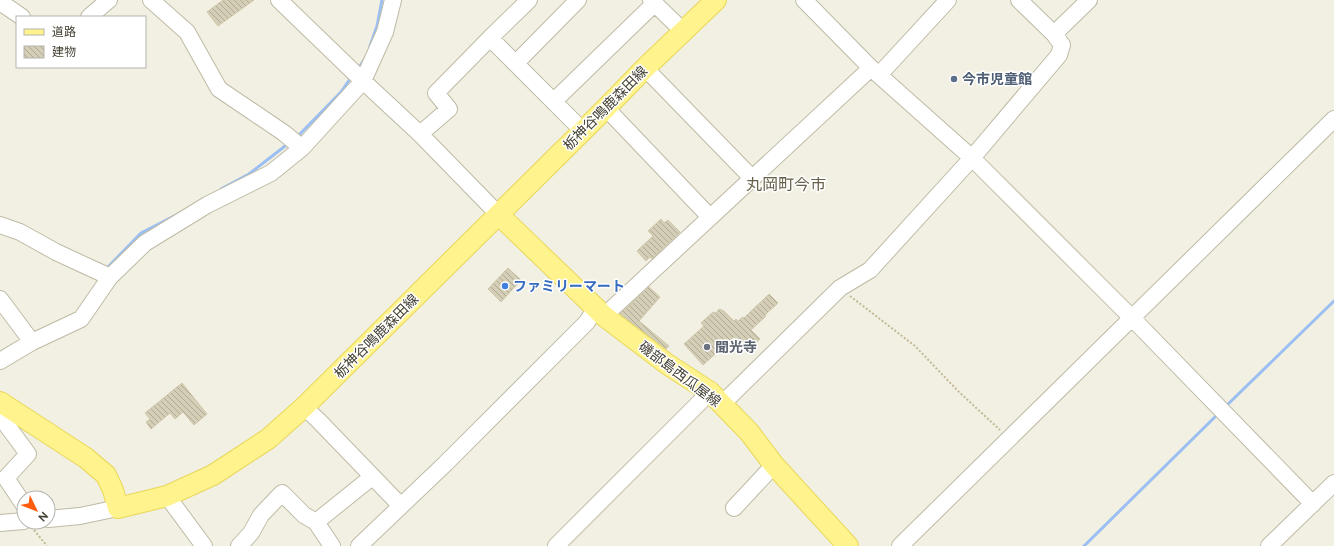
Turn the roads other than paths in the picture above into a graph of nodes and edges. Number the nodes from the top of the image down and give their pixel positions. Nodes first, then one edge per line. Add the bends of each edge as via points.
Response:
1 (108, 0) edge
2 (151, 0) edge
3 (280, 0) edge
4 (394, 0) edge
5 (529, 0) edge
6 (578, 0) edge
7 (716, 0) edge
8 (804, 0) edge
9 (948, 0) edge
10 (1019, 0) edge
11 (1089, 0) edge
12 (0, 2) edge
13 (653, 2) edge
14 (21, 16) edge
15 (90, 16) edge
16 (684, 32) junction
17 (1054, 34) junction
18 (490, 38) junction
19 (516, 63) junction
20 (645, 68) junction
21 (875, 71) junction
22 (357, 76) junction
23 (554, 101) junction
24 (606, 108) junction
25 (1334, 119) edge
26 (583, 131) junction
27 (420, 134) junction
28 (302, 148) junction
29 (972, 158) junction
30 (752, 178) junction
31 (498, 215) junction
32 (710, 217) junction
33 (0, 225) edge
34 (110, 277) junction
35 (0, 299) edge
36 (599, 313) junction
37 (1132, 318) junction
38 (32, 342) junction
39 (0, 361) edge
40 (716, 398) junction
41 (1, 403) edge
42 (304, 407) junction
43 (774, 465) junction
44 (372, 477) junction
45 (1334, 483) edge
46 (16, 493) edge
47 (167, 496) junction
48 (1313, 504) junction
49 (401, 506) junction
50 (118, 508) junction
51 (734, 508) dead end
52 (56, 518) edge
53 (316, 522) junction
54 (0, 523) edge
55 (16, 524) edge
56 (204, 546) edge
57 (239, 546) edge
58 (332, 546) edge
59 (360, 546) edge
60 (556, 546) edge
61 (848, 546) edge
62 (900, 546) edge
63 (1270, 546) edge

1 - 15 street
2 - 28 street via 187,32 219,89
3 - 22 street
4 - 22 street via 385,32
5 - 18 street
6 - 19 street
7 - 16 main road, 栃神谷鳴鹿森田線
8 - 21 street
9 - 21 street
10 - 17 street
11 - 17 street
12 - 14 street
13 - 16 street
13 - 23 street
16 - 20 main road, 栃神谷鳴鹿森田線
17 - 29 street via 1062,45 1059,55
18 - 19 street
18 - 27 street via 436,93 449,109
19 - 23 street
20 - 24 main road, 栃神谷鳴鹿森田線
20 - 30 street
21 - 29 street
21 - 30 street
22 - 27 street
22 - 28 street
23 - 26 street
24 - 26 main road, 栃神谷鳴鹿森田線
24 - 32 street
25 - 37 street
26 - 31 main road, 栃神谷鳴鹿森田線
27 - 31 street
28 - 34 street via 271,172 207,205 145,243
29 - 37 street
29 - 40 street via 870,270 840,288
30 - 32 street
31 - 36 main road, 磯部島西瓜屋線
31 - 42 main road, 栃神谷鳴鹿森田線
32 - 36 street
33 - 34 street via 20,232
34 - 38 street via 81,319
35 - 38 street
36 - 40 main road, 磯部島西瓜屋線
36 - 49 street
37 - 48 street
37 - 62 street
38 - 39 street
40 - 43 main road, 磯部島西瓜屋線 via 749,432
40 - 60 street
41 - 46 street via 3,420 28,454 6,478
41 - 50 main road via 86,458 106,475 114,490
42 - 44 street
42 - 47 main road, 栃神谷鳴鹿森田線 via 268,439 213,475
43 - 51 street
43 - 61 main road, 磯部島西瓜屋線
44 - 49 street
44 - 53 street
45 - 48 street
47 - 50 main road, 栃神谷鳴鹿森田線
47 - 56 street
48 - 63 street
49 - 59 street
50 - 52 street
53 - 57 street via 282,493 261,515 251,533
53 - 58 street
54 - 55 street

